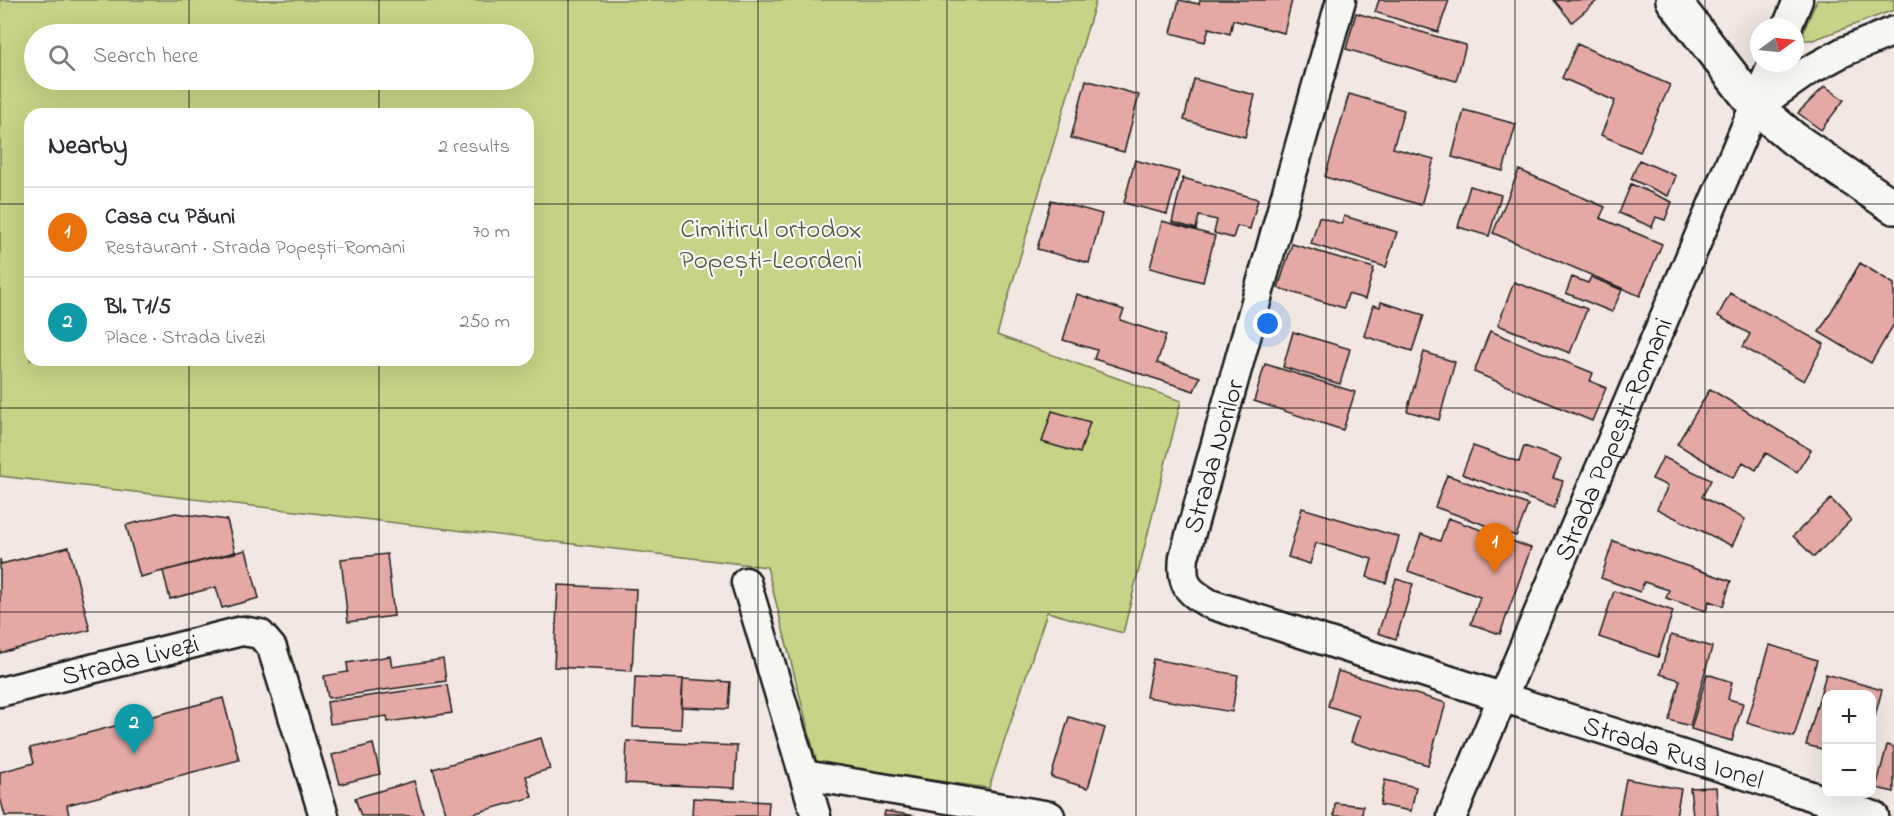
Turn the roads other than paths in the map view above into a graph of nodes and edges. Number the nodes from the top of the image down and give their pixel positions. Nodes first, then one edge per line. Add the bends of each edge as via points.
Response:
1 (1339, 0) edge
2 (1673, 0) edge
3 (1798, 0) edge
4 (1791, 18) edge
5 (1894, 31) edge
6 (1770, 72) edge
7 (1756, 107) junction
8 (1894, 207) edge
9 (746, 582) dead end
10 (0, 692) edge
11 (1504, 700) junction
12 (804, 775) junction
13 (324, 816) edge
14 (816, 816) edge
15 (1050, 816) edge
16 (1452, 816) edge
17 (1874, 816) edge

1 - 11 street, Strada Norilor via 1184,557 1185,582 1192,594 1210,604
2 - 7 street
3 - 4 street
5 - 7 street via 1808,71
6 - 7 street, Strada Popești-Romani
7 - 8 street via 1794,139
7 - 11 street, Strada Popești-Romani
9 - 12 street
10 - 13 street, Strada Livezi via 242,631 260,634 272,648
11 - 16 street, Strada Popești-Romani
11 - 17 street, Strada Rus Ionel
12 - 14 street
12 - 15 street

